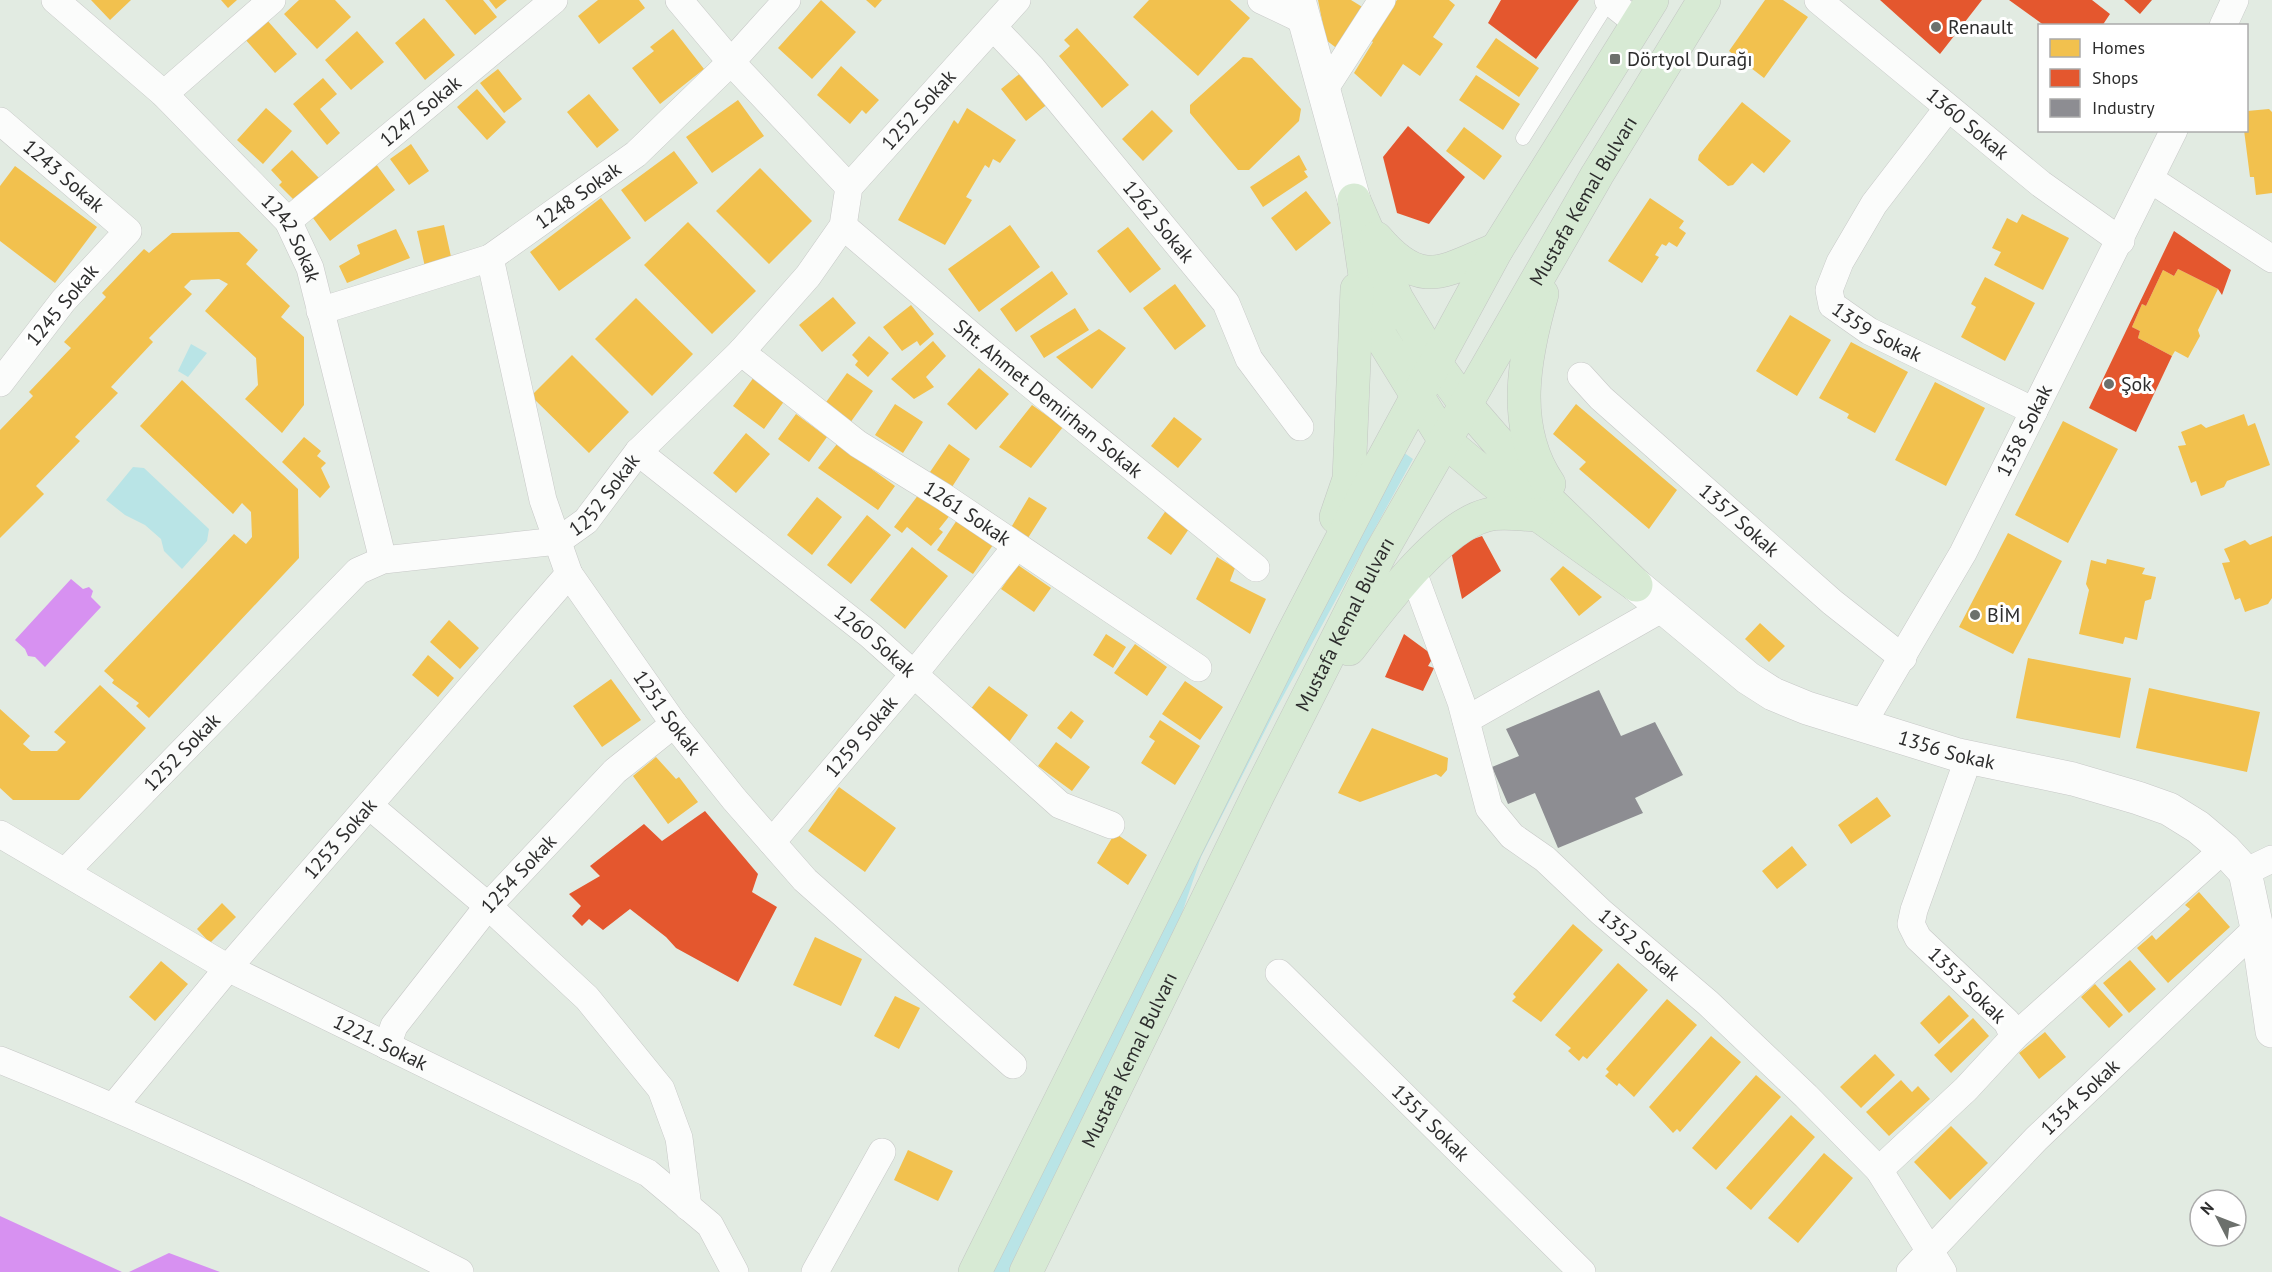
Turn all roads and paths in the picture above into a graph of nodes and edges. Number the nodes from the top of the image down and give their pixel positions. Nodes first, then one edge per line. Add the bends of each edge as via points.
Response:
1 (54, 0) edge
2 (272, 0) edge
3 (554, 0) edge
4 (679, 0) edge
5 (787, 0) edge
6 (1017, 0) edge
7 (1261, 0) edge
8 (1382, 0) edge
9 (1609, 0) edge
10 (1704, 0) edge
11 (1818, 0) edge
12 (2235, 0) edge
13 (1301, 10) edge
14 (1645, 11) edge
15 (2224, 24) edge
16 (994, 28) junction
17 (731, 62) junction
18 (1324, 90) junction
19 (164, 94) junction
20 (1947, 109) junction
21 (0, 122) edge
22 (2173, 132) edge
23 (1523, 138) dead end
24 (2151, 179) junction
25 (849, 187) junction
26 (1354, 200) junction
27 (288, 221) junction
28 (843, 226) junction
29 (128, 231) joint
30 (2121, 241) junction
31 (1555, 248) junction
32 (1497, 249) junction
33 (490, 258) junction
34 (2272, 259) edge
35 (320, 311) junction
36 (741, 352) junction
37 (1436, 364) junction
38 (1581, 376) dead end
39 (0, 383) edge
40 (1418, 396) junction
41 (1465, 404) junction
42 (2034, 411) junction
43 (1300, 427) dead end
44 (1445, 441) junction
45 (638, 452) junction
46 (1538, 516) junction
47 (1582, 533) junction
48 (558, 541) junction
49 (1016, 547) junction
50 (383, 560) junction
51 (1256, 567) dead end
52 (1413, 572) junction
53 (569, 574) junction
54 (1636, 585) junction
55 (1663, 608) junction
56 (1291, 637) junction
57 (1903, 657) junction
58 (1198, 668) dead end
59 (914, 674) junction
60 (1301, 710) junction
61 (1466, 720) junction
62 (1863, 723) junction
63 (674, 724) junction
64 (1969, 757) junction
65 (371, 807) junction
66 (1111, 825) dead end
67 (0, 834) edge
68 (772, 842) junction
69 (2247, 860) edge
70 (66, 871) junction
71 (488, 906) junction
72 (2257, 928) junction
73 (228, 969) junction
74 (1279, 973) dead end
75 (2272, 1031) edge
76 (2014, 1037) junction
77 (387, 1046) junction
78 (0, 1060) edge
79 (1013, 1065) dead end
80 (114, 1106) junction
81 (882, 1152) dead end
82 (1879, 1170) junction
83 (688, 1207) junction
84 (1937, 1261) edge
85 (460, 1272) edge
86 (735, 1272) edge
87 (815, 1272) edge
88 (975, 1272) edge
89 (1026, 1272) edge
90 (1582, 1272) edge
91 (1910, 1272) edge

1 - 19 street, 1242 Sokak
2 - 19 street
3 - 27 street, 1247 Sokak
4 - 17 street
5 - 17 street, 1248 Sokak
6 - 16 street, 1252 Sokak
7 - 13 street
8 - 18 street
9 - 14 street
9 - 23 lane
10 - 31 highway, Mustafa Kemal Bulvarı
11 - 20 street, 1360 Sokak
12 - 15 street
13 - 18 street
14 - 32 highway
16 - 25 street, 1252 Sokak
16 - 43 street, 1262 Sokak via 1032,68 1226,303 1249,359
17 - 25 street
17 - 33 street, 1248 Sokak via 636,154
18 - 26 street
19 - 27 street, 1242 Sokak
20 - 30 street, 1360 Sokak
20 - 42 street, 1359 Sokak via 1862,224 1829,290 1832,305 1869,331
21 - 29 street, 1243 Sokak
22 - 24 street, 1358 Sokak
24 - 30 street, 1358 Sokak
24 - 34 street
25 - 28 street, 1252 Sokak
26 - 32 highway via 1367,228 1387,251 1412,269 1439,273
26 - 37 highway via 1398,299
26 - 40 highway via 1369,303 1381,337
26 - 56 highway via 1357,289 1349,479
27 - 35 street, 1242 Sokak via 310,268
28 - 36 street, 1252 Sokak via 808,276
28 - 51 street, Sht. Ahmet Demirhan Sokak via 992,353
29 - 39 street, 1245 Sokak via 63,301
30 - 42 street, 1358 Sokak
31 - 41 highway, Mustafa Kemal Bulvarı
31 - 47 highway via 1525,360 1523,418 1538,469
32 - 37 highway
33 - 35 street, 1248 Sokak
33 - 48 street, 1251 Sokak via 543,500
35 - 50 street, 1242 Sokak
36 - 45 street, 1252 Sokak
36 - 49 street, 1261 Sokak via 858,444
37 - 40 highway
37 - 41 highway
38 - 57 street, 1357 Sokak via 1832,602
40 - 44 highway
40 - 56 highway
41 - 44 highway, Mustafa Kemal Bulvarı
41 - 47 highway
42 - 57 street, 1358 Sokak via 1962,553
44 - 46 highway
44 - 60 highway, Mustafa Kemal Bulvarı via 1380,554
45 - 48 street, 1252 Sokak via 586,521
45 - 59 street, 1260 Sokak
46 - 52 highway via 1489,514 1465,523
46 - 54 highway
47 - 54 highway
48 - 50 street, 1252 Sokak
48 - 53 street, 1251 Sokak
49 - 58 street, 1261 Sokak
49 - 59 street, 1259 Sokak
50 - 70 street, 1252 Sokak via 358,571
52 - 60 highway
52 - 61 street, 1352 Sokak
53 - 63 street, 1251 Sokak
53 - 65 street, 1253 Sokak
54 - 55 street, 1356 Sokak
55 - 61 street
55 - 62 street, 1356 Sokak via 1773,694
56 - 88 highway
57 - 62 street, 1358 Sokak
59 - 66 street, 1260 Sokak via 1060,806
59 - 68 street, 1259 Sokak
60 - 89 highway, Mustafa Kemal Bulvarı
61 - 82 street, 1352 Sokak via 1488,808 1512,836 1545,859 1708,1004
62 - 64 street, 1356 Sokak
63 - 68 street, 1251 Sokak
63 - 71 street, 1254 Sokak via 615,771
64 - 69 street, 1356 Sokak via 2073,779 2169,809
64 - 76 street, 1353 Sokak via 1911,924 1918,938 2007,1023
65 - 71 street
65 - 73 street, 1253 Sokak
67 - 70 street, 1221. Sokak
68 - 79 street, 1251 Sokak via 806,880
69 - 72 street
69 - 76 street
70 - 73 street, 1221. Sokak
71 - 77 street, 1254 Sokak via 394,1026
71 - 83 street via 587,998 661,1089 679,1138
72 - 75 street
72 - 84 street, 1354 Sokak via 2036,1139
73 - 77 street, 1221. Sokak
73 - 80 street, 1253 Sokak
74 - 90 street, 1351 Sokak
76 - 82 street, 1353 Sokak via 1966,1089
77 - 83 street, 1221. Sokak via 648,1173
78 - 80 street
80 - 85 street via 324,1202
81 - 87 street
82 - 84 street, 1352 Sokak
83 - 86 street, 1221. Sokak via 710,1225
84 - 91 street, 1354 Sokak

